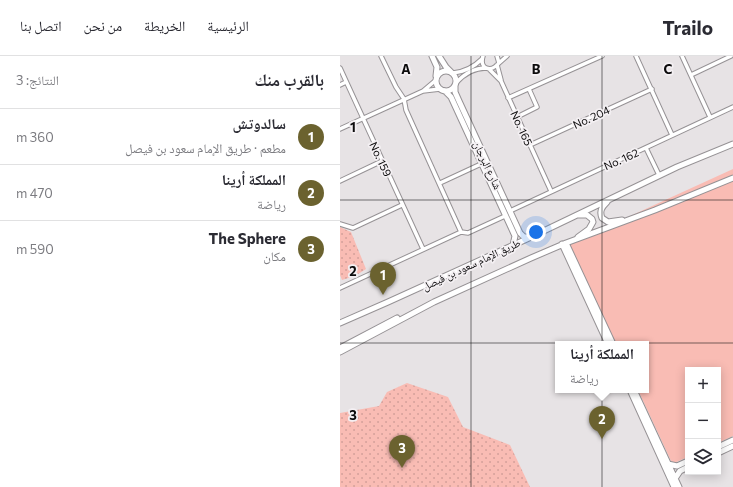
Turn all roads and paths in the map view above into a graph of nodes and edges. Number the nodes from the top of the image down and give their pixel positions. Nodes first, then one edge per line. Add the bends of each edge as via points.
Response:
1 (381, 56) edge
2 (432, 56) edge
3 (439, 56) edge
4 (498, 56) edge
5 (507, 56) edge
6 (602, 56) edge
7 (636, 56) edge
8 (682, 56) edge
9 (731, 56) edge
10 (483, 57) edge
11 (498, 64) junction
12 (340, 68) edge
13 (488, 68) junction
14 (452, 73) junction
15 (691, 75) junction
16 (436, 78) junction
17 (501, 81) junction
18 (346, 82) junction
19 (456, 84) junction
20 (340, 85) edge
21 (529, 89) junction
22 (652, 89) junction
23 (442, 90) junction
24 (423, 91) junction
25 (508, 98) junction
26 (404, 99) junction
27 (733, 107) edge
28 (517, 117) junction
29 (710, 117) junction
30 (362, 118) junction
31 (340, 129) edge
32 (672, 135) junction
33 (733, 144) edge
34 (530, 145) junction
35 (646, 148) junction
36 (382, 161) junction
37 (481, 164) junction
38 (659, 175) junction
39 (733, 178) edge
40 (340, 181) edge
41 (440, 183) junction
42 (550, 191) junction
43 (623, 192) junction
44 (402, 205) junction
45 (510, 211) junction
46 (505, 216) junction
47 (574, 216) junction
48 (633, 218) junction
49 (340, 224) edge
50 (461, 232) junction
51 (529, 238) junction
52 (574, 240) junction
53 (564, 244) junction
54 (513, 245) junction
55 (423, 249) junction
56 (340, 288) edge
57 (421, 309) junction
58 (340, 323) edge
59 (607, 341) edge
60 (611, 341) edge
61 (340, 348) edge
62 (340, 352) edge
63 (631, 393) edge
64 (635, 393) edge
65 (733, 440) edge
66 (721, 446) edge
67 (733, 446) edge
68 (721, 452) edge
69 (685, 462) edge
70 (668, 464) junction
71 (677, 466) junction
72 (685, 468) edge
73 (680, 471) junction
74 (674, 482) edge
75 (679, 487) edge

1 - 26 street
2 - 16 main road, شارع البرجان via 437,67
3 - 14 main road, شارع البرجان
4 - 11 street
5 - 11 street
6 - 21 street
7 - 22 street
8 - 15 street
9 - 15 street
10 - 13 street via 483,65
10 - 14 street via 476,65
11 - 13 street
11 - 17 street
12 - 18 street, No. 159
13 - 17 street, No. 165
13 - 19 street via 462,76
14 - 16 main road via 443,71
14 - 19 main road, شارع البرجان via 456,77
15 - 29 street
16 - 23 main road, شارع البرجان via 438,87
16 - 24 street
17 - 25 street, No. 165
18 - 20 street
18 - 30 street, No. 159
19 - 23 main road via 451,90
19 - 45 main road, شارع البرجان via 458,101
21 - 25 street
21 - 28 street via 537,107
22 - 32 street
22 - 34 street, No. 204
23 - 24 street
23 - 37 main road, شارع البرجان via 451,97
24 - 26 street
25 - 28 street, No. 165
26 - 30 street
26 - 41 street via 406,110
27 - 29 street, No. 162
28 - 34 street, No. 165
29 - 32 street, No. 162
30 - 31 street
30 - 36 street, No. 159
32 - 35 street, No. 162
33 - 38 main road, طريق الإمام سعود بن فيصل
34 - 42 street, No. 165
35 - 38 street
35 - 42 street, No. 162
36 - 40 street
36 - 44 street, No. 159
37 - 41 street
37 - 46 main road, شارع البرجان
38 - 43 main road, طريق الإمام سعود بن فيصل
39 - 48 main road, طريق الإمام سعود بن فيصل
41 - 50 street
42 - 45 street, No. 162
43 - 47 main road, طريق الإمام سعود بن فيصل
43 - 48 main road via 603,205 602,218 608,222
44 - 49 street via 353,228
44 - 55 street, No. 159
45 - 51 main road, شارع البرجان via 520,233
46 - 50 street via 468,233
46 - 54 main road, شارع البرجان via 515,236
47 - 51 main road, طريق الإمام سعود بن فيصل
47 - 52 main road via 587,215 593,222 589,229
48 - 52 main road, طريق الإمام سعود بن فيصل
50 - 55 street
51 - 54 main road, طريق الإمام سعود بن فيصل
52 - 53 main road, طريق الإمام سعود بن فيصل
53 - 57 main road, طريق الإمام سعود بن فيصل
53 - 59 main road
53 - 60 main road
54 - 58 main road, طريق الإمام سعود بن فيصل
55 - 56 street
57 - 61 main road, طريق الإمام سعود بن فيصل via 392,320
57 - 62 main road, طريق الإمام سعود بن فيصل
63 - 74 main road
64 - 70 main road
65 - 66 main road
67 - 68 main road
69 - 71 main road
70 - 71 main road
70 - 74 main road
71 - 73 main road via 677,470
72 - 73 main road
73 - 74 main road
74 - 75 main road

